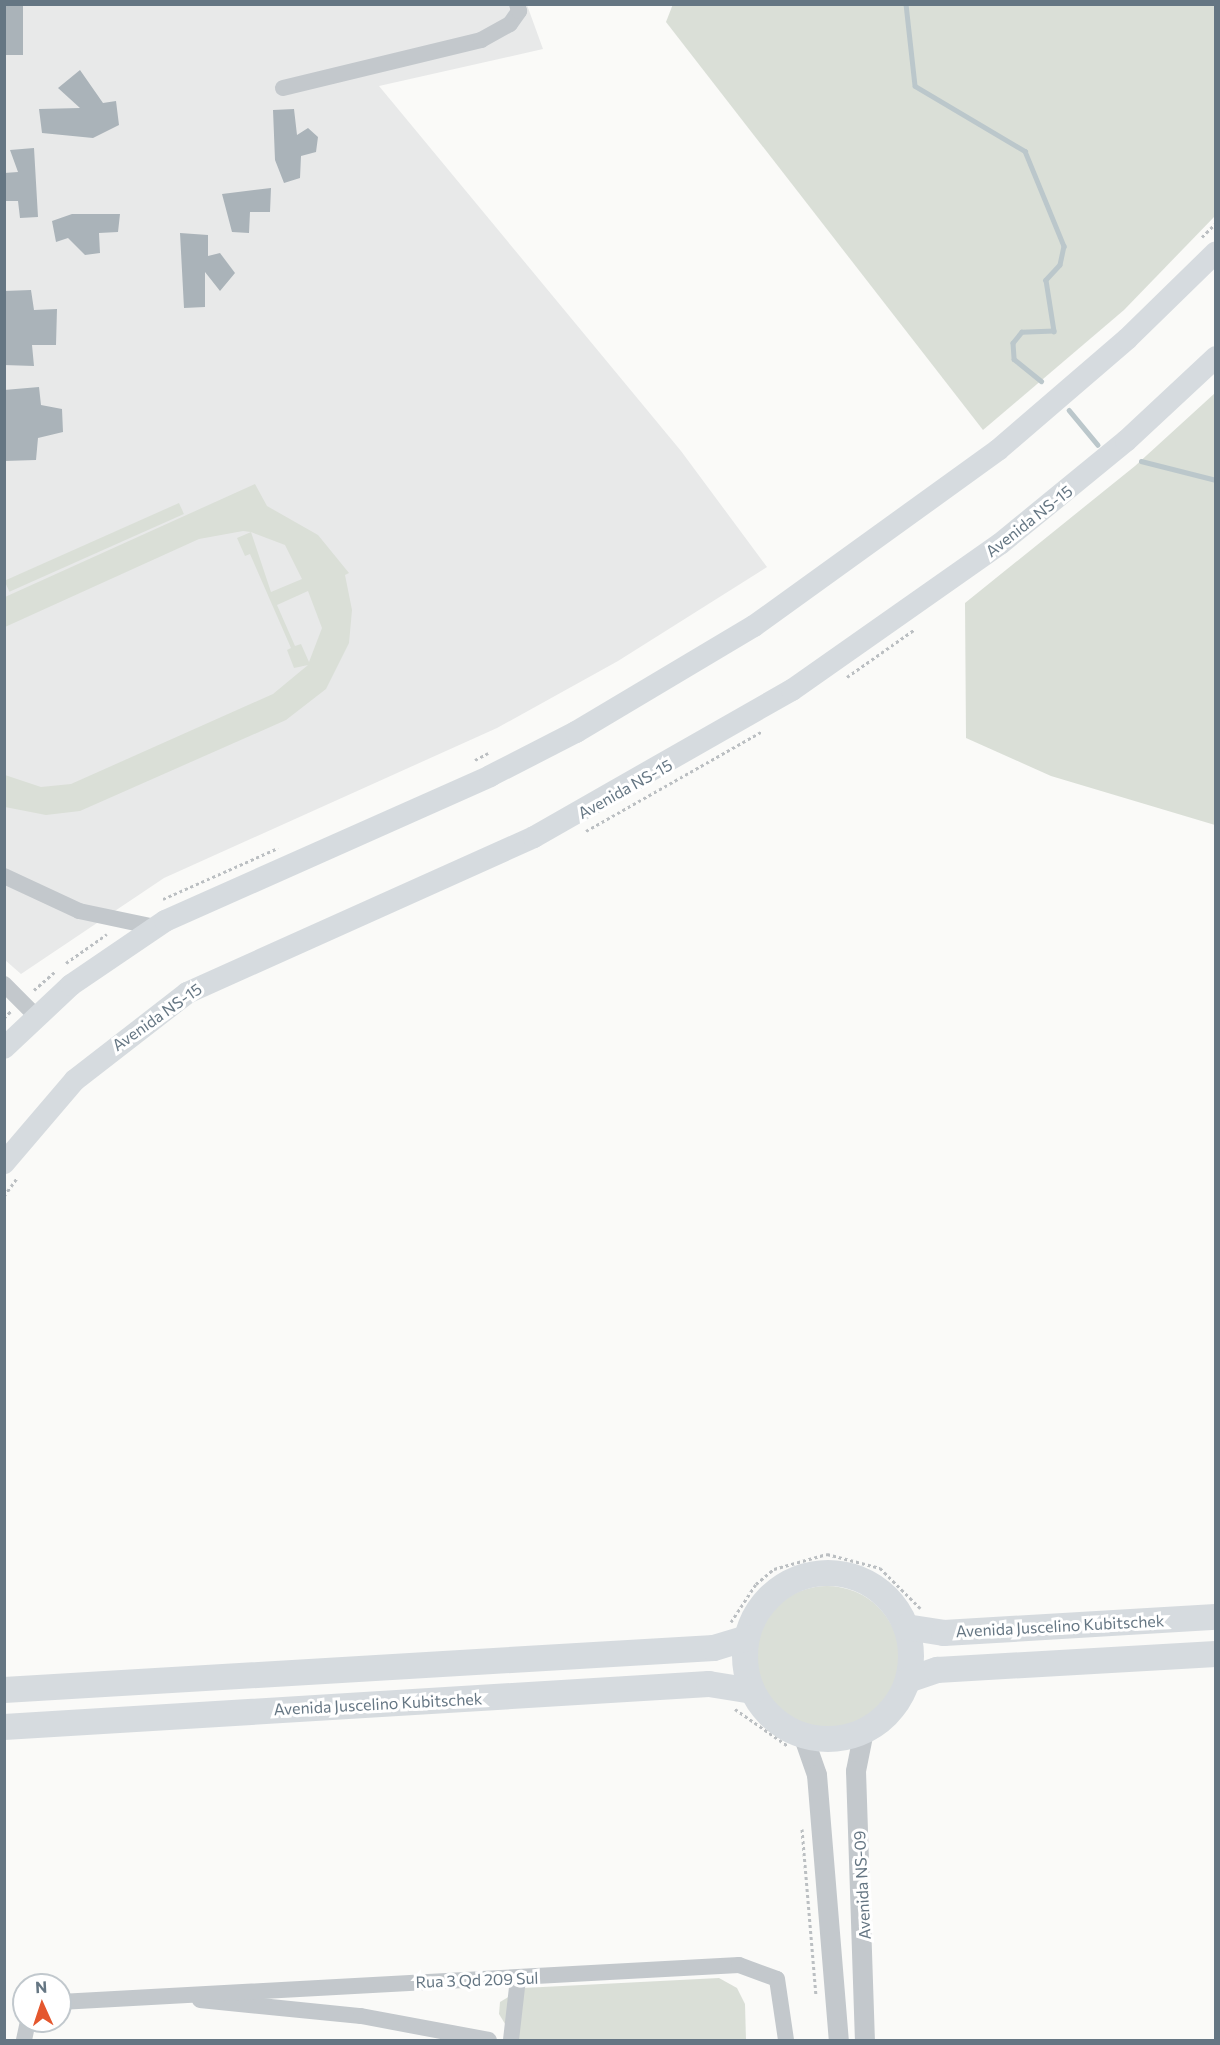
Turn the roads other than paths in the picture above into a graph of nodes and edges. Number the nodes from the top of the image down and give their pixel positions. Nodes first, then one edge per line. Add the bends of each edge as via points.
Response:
1 (517, 4) edge
2 (284, 88) dead end
3 (1215, 252) edge
4 (1215, 357) edge
5 (4, 876) edge
6 (155, 927) junction
7 (4, 984) edge
8 (28, 1009) junction
9 (4, 1048) edge
10 (4, 1163) edge
11 (1215, 1617) edge
12 (906, 1627) junction
13 (736, 1632) junction
14 (1215, 1654) edge
15 (908, 1680) junction
16 (4, 1689) edge
17 (752, 1690) junction
18 (4, 1727) edge
19 (864, 1731) junction
20 (797, 1743) junction
21 (518, 1979) junction
22 (174, 1996) junction
23 (72, 2001) edge
24 (489, 2040) edge
25 (511, 2040) edge
26 (786, 2040) edge
27 (839, 2040) edge
28 (865, 2040) edge

1 - 2 street via 519,11 510,24 481,40
3 - 6 main road via 1127,339 1009,441 805,592 603,717 490,776
4 - 10 main road, Avenida NS-15 via 1053,502 858,646 633,786 477,865 276,950 187,993 75,1080
5 - 6 street via 79,911
6 - 8 main road
7 - 8 street
8 - 9 main road
11 - 12 main road, Avenida Juscelino Kubitschek via 944,1633
12 - 13 main road via 891,1602 868,1584 817,1574 770,1596
12 - 15 main road via 911,1657
13 - 16 main road via 714,1648
13 - 17 main road
14 - 15 main road via 938,1670
15 - 19 main road via 889,1713
17 - 18 main road, Avenida Juscelino Kubitschek via 710,1684
17 - 20 main road via 770,1716
19 - 20 main road
19 - 28 street, Avenida NS-09 via 856,1779
20 - 27 street via 817,1775
21 - 22 street, Rua 3 Qd 209 Sul
21 - 25 street via 511,2000
21 - 26 street, Rua 3 Qd 209 Sul via 739,1965 777,1978
22 - 23 street, Rua 3 Qd 209 Sul
22 - 24 street, Rua 3 Qd 209 Sul via 361,2016

